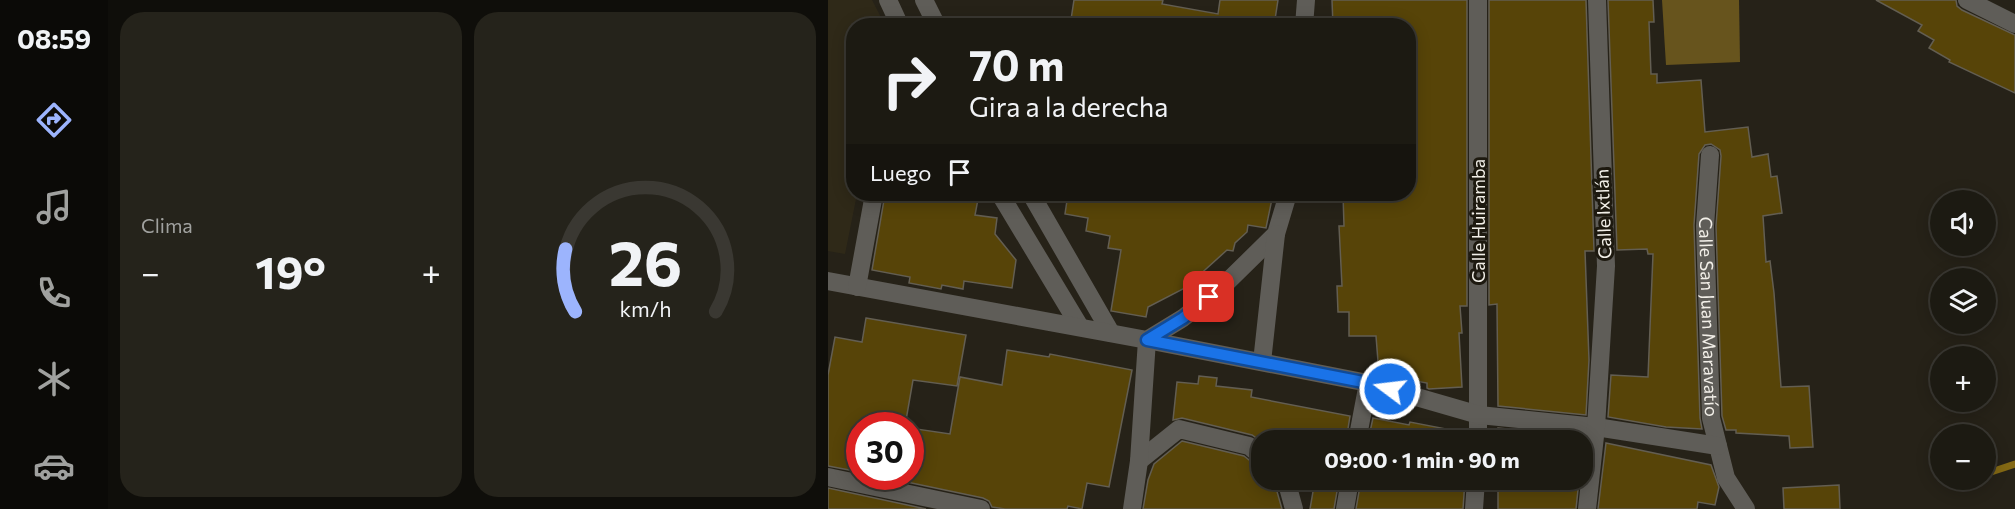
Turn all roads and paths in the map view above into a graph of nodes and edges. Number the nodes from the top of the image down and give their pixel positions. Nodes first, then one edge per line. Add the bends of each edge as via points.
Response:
1 (888, 0) edge
2 (924, 0) edge
3 (1306, 0) edge
4 (1478, 0) edge
5 (1597, 0) edge
6 (1967, 0) edge
7 (896, 18) edge
8 (933, 18) edge
9 (1305, 18) edge
10 (2015, 24) edge
11 (1710, 155) dead end
12 (873, 201) edge
13 (1004, 201) edge
14 (1035, 201) edge
15 (1286, 201) edge
16 (1276, 234) junction
17 (828, 281) edge
18 (858, 286) junction
19 (1080, 327) junction
20 (1111, 333) junction
21 (1147, 340) junction
22 (1262, 362) junction
23 (1368, 383) junction
24 (1479, 415) junction
25 (1596, 427) junction
26 (1359, 430) edge
27 (1478, 430) edge
28 (1718, 446) junction
29 (1251, 448) edge
30 (1139, 460) junction
31 (828, 477) edge
32 (1289, 490) edge
33 (1348, 490) edge
34 (1475, 490) edge
35 (981, 509) edge
36 (1132, 509) edge
37 (1294, 509) edge
38 (1345, 509) edge
39 (1474, 509) edge
40 (1587, 509) edge
41 (1746, 509) edge

1 - 7 street
2 - 8 street
3 - 9 street
4 - 24 street, Calle Huiramba
5 - 25 street, Calle Ixtlán via 1606,266
6 - 10 street
11 - 28 street, Calle San Juan Maravatío via 1705,226 1711,418
12 - 18 street
13 - 19 street
14 - 20 street
15 - 16 street
16 - 21 street via 1222,287
16 - 22 street
17 - 18 street
18 - 19 street
19 - 20 street
20 - 21 street
21 - 22 street
21 - 30 street
22 - 23 street
23 - 24 street
23 - 26 street
24 - 25 street
24 - 27 street, Calle Huiramba
25 - 28 street
25 - 40 street, Calle Ixtlán
28 - 41 street, Calle San Juan Maravatío via 1726,478
29 - 30 street via 1179,429
30 - 36 street
31 - 35 street
32 - 37 street
33 - 38 street
34 - 39 street

